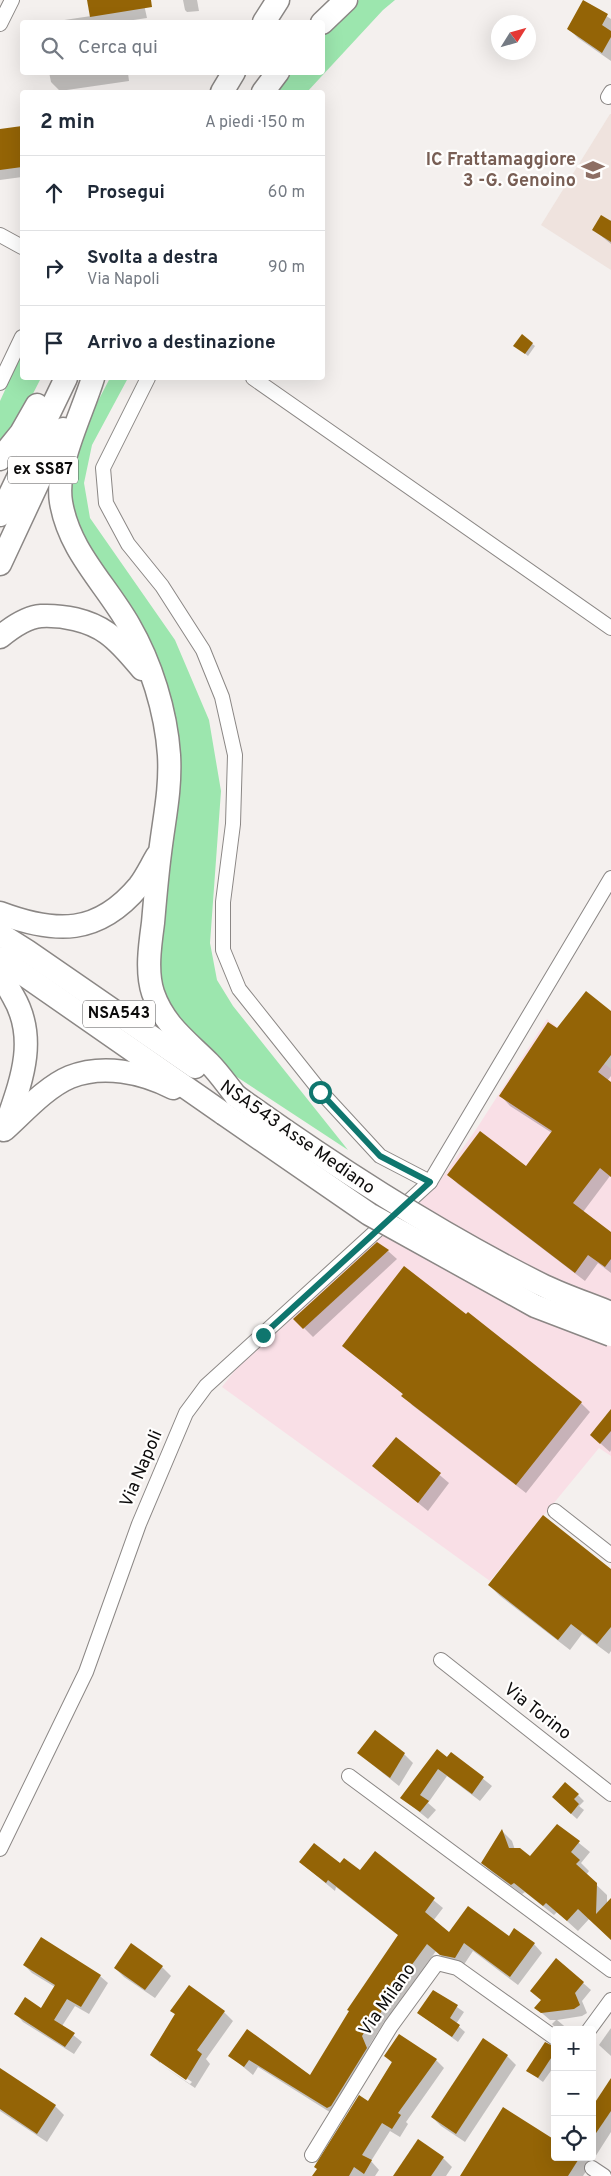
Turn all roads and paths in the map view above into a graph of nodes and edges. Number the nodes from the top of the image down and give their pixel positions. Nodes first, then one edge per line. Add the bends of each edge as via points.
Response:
1 (12, 0) edge
2 (260, 0) edge
3 (278, 0) edge
4 (346, 0) edge
5 (249, 20) edge
6 (265, 20) edge
7 (325, 20) edge
8 (0, 24) edge
9 (220, 75) edge
10 (232, 75) edge
11 (276, 75) edge
12 (212, 90) edge
13 (223, 90) edge
14 (264, 90) edge
15 (0, 235) edge
16 (20, 246) edge
17 (20, 341) edge
18 (51, 380) edge
19 (65, 380) edge
20 (90, 380) edge
21 (90, 380) edge
22 (147, 380) edge
23 (256, 380) edge
24 (0, 383) edge
25 (0, 459) edge
26 (0, 515) edge
27 (0, 564) edge
28 (611, 628) edge
29 (0, 637) edge
30 (153, 683) junction
31 (160, 851) junction
32 (611, 878) edge
33 (0, 913) edge
34 (0, 934) edge
35 (0, 958) edge
36 (0, 977) edge
37 (230, 1105) junction
38 (2, 1134) edge
39 (430, 1182) junction
40 (611, 1313) edge
41 (611, 1335) edge
42 (555, 1511) dead end
43 (611, 1554) edge
44 (441, 1660) dead end
45 (349, 1776) dead end
46 (611, 1794) edge
47 (0, 1849) edge
48 (611, 1970) edge
49 (611, 2000) edge
50 (591, 2026) edge
51 (551, 2035) edge
52 (312, 2155) dead end

1 - 8 street
2 - 5 highway
3 - 6 highway
4 - 7 highway
9 - 12 highway
10 - 13 highway
11 - 14 highway
15 - 16 street
17 - 24 street
18 - 25 highway via 21,432
19 - 26 highway, ex SS87
20 - 27 highway, ex SS87
21 - 30 highway via 62,472 61,501 70,534 128,623 142,650
22 - 39 street via 103,468 106,504 128,544 162,586 203,650 222,697 235,755 232,824 223,902 223,950 239,989 320,1092 380,1156
23 - 28 street
29 - 30 highway via 15,626 40,616 79,619 107,632
30 - 31 highway via 164,717 169,756 169,804
31 - 33 highway via 139,885 116,908 87,925 49,928
31 - 37 highway via 151,940 153,993 181,1038 209,1064
32 - 39 street, Via Napoli
34 - 37 highway, NSA543 Asse Mediano / NSA543
35 - 37 highway, NSA543 Asse Mediano / NSA543
36 - 38 highway via 20,1007 27,1034 26,1061
37 - 38 highway via 129,1072 100,1070 69,1078 42,1096
37 - 40 highway, NSA543 Asse Mediano / NSA543, bridge via 464,1244 546,1287
37 - 41 highway, NSA543 Asse Mediano / NSA543, bridge via 369,1214 535,1306
39 - 47 street, Via Napoli via 206,1386 186,1413 139,1524 86,1672
42 - 43 street
44 - 46 street, Via Torino
45 - 48 street
49 - 50 street
51 - 52 street, Via Milano via 457,1968 437,1963 391,2026

